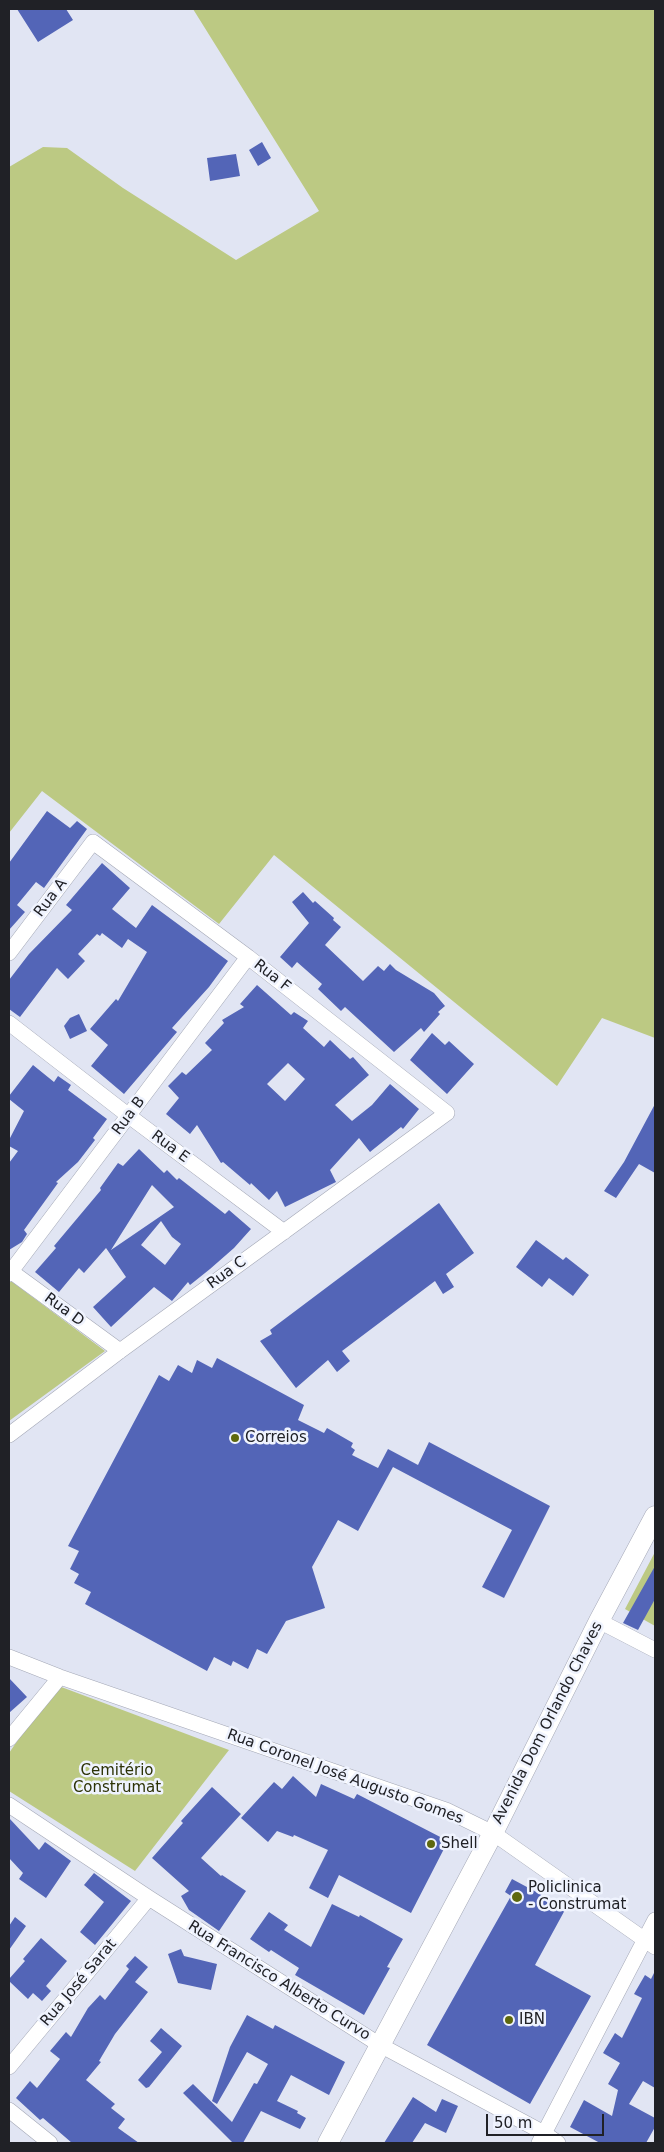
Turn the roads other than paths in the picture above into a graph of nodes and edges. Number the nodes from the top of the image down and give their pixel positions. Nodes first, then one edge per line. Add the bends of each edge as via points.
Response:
1 (93, 842) joint
2 (9, 953) edge
3 (248, 957) junction
4 (9, 1023) edge
5 (447, 1112) joint
6 (129, 1116) junction
7 (284, 1232) junction
8 (9, 1272) edge
9 (120, 1351) junction
10 (9, 1435) edge
11 (655, 1516) edge
12 (600, 1621) junction
13 (655, 1650) edge
14 (9, 1657) edge
15 (60, 1676) junction
16 (9, 1739) edge
17 (9, 1805) edge
18 (493, 1833) junction
19 (149, 1898) junction
20 (655, 1920) edge
21 (650, 1944) edge
22 (380, 2045) junction
23 (9, 2067) edge
24 (9, 2110) edge
25 (541, 2138) edge
26 (50, 2143) edge
27 (328, 2143) edge
28 (558, 2143) edge

1 - 2 street, Rua A
1 - 3 street, Rua F
3 - 5 street, Rua F
3 - 6 street, Rua B
4 - 6 street, Rua E
5 - 7 street, Rua C
6 - 7 street, Rua E
6 - 8 street, Rua B
7 - 9 street, Rua C
8 - 9 street, Rua D
9 - 10 street, Rua C
11 - 12 main road, Avenida Dom Orlando Chaves
12 - 13 street
12 - 18 main road, Avenida Dom Orlando Chaves
14 - 15 street, Rua Coronel José Augusto Gomes
15 - 16 street
15 - 18 street, Rua Coronel José Augusto Gomes via 446,1810
17 - 19 street, Rua Francisco Alberto Curvo
18 - 21 street, Rua Coronel José Augusto Gomes
18 - 22 main road, Avenida Dom Orlando Chaves
19 - 22 street, Rua Francisco Alberto Curvo
19 - 23 street, Rua José Sarat
20 - 21 street
21 - 25 street
22 - 25 street, Rua Francisco Alberto Curvo
22 - 27 main road, Avenida Dom Orlando Chaves
24 - 26 street
25 - 28 street, Rua Francisco Alberto Curvo

